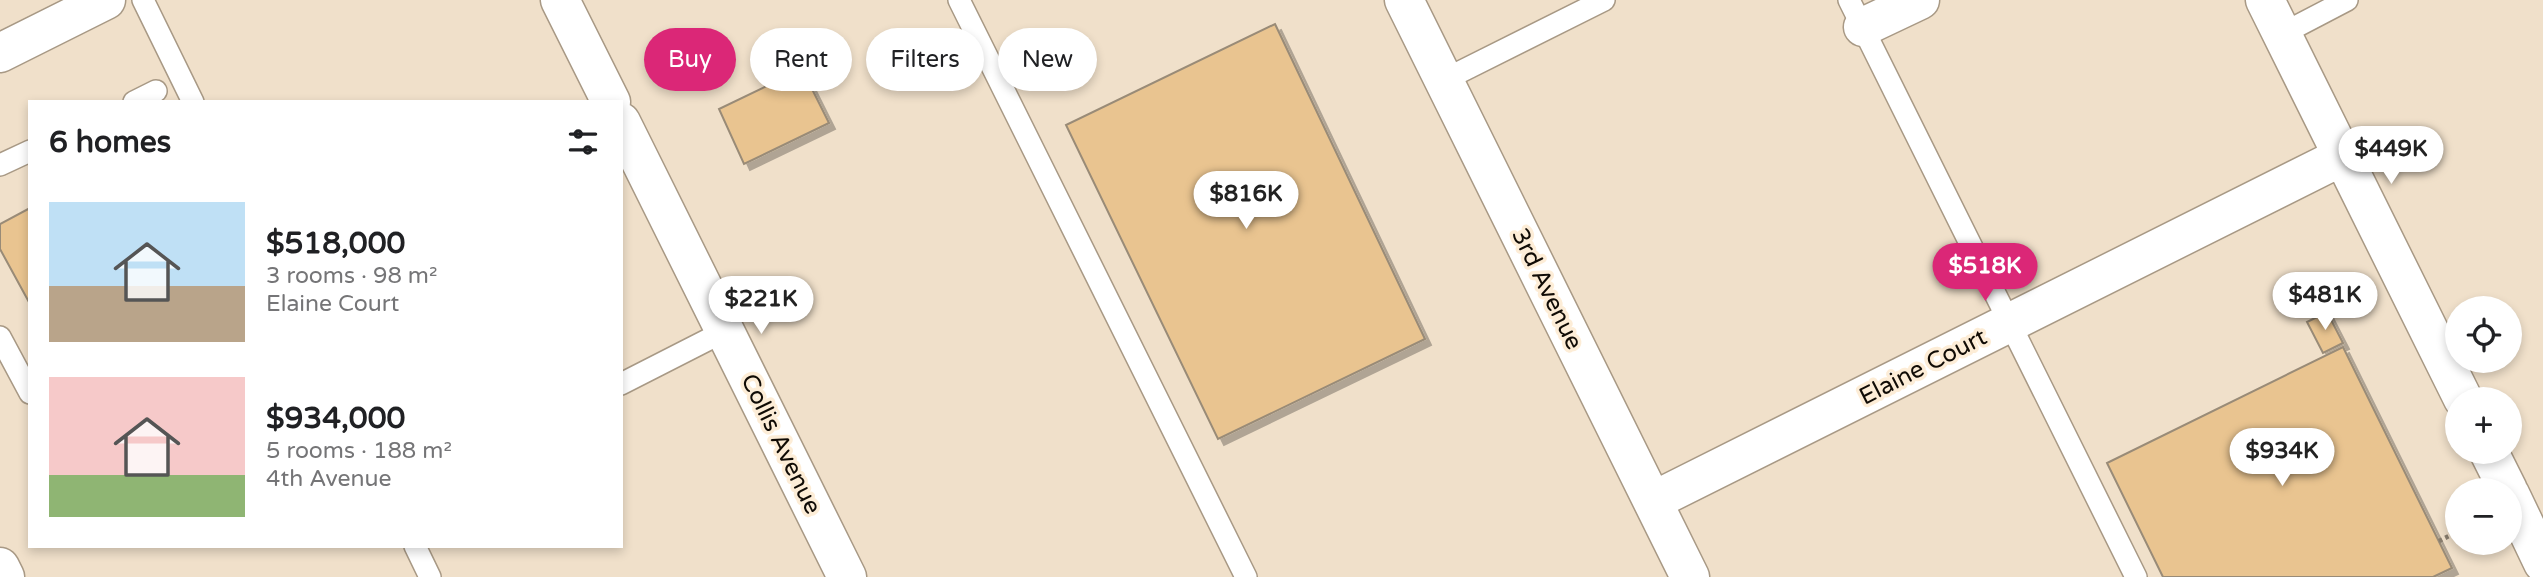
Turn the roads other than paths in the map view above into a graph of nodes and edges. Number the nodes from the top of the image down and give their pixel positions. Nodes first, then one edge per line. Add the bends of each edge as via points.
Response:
1 (106, 0) edge
2 (143, 0) edge
3 (561, 0) edge
4 (959, 0) edge
5 (1404, 0) edge
6 (1604, 0) edge
7 (1920, 0) edge
8 (2265, 0) edge
9 (2347, 0) edge
10 (1856, 14) edge
11 (2281, 34) junction
12 (0, 53) edge
13 (1444, 80) junction
14 (156, 91) dead end
15 (138, 100) edge
16 (192, 100) edge
17 (610, 100) edge
18 (623, 126) edge
19 (28, 152) edge
20 (2343, 156) junction
21 (0, 165) edge
22 (2010, 324) junction
23 (725, 331) junction
24 (0, 337) edge
25 (623, 383) edge
26 (2457, 387) edge
27 (28, 389) edge
28 (1653, 501) junction
29 (2522, 519) edge
30 (416, 548) edge
31 (2543, 563) edge
32 (0, 567) edge
33 (5, 577) edge
34 (430, 577) edge
35 (847, 577) edge
36 (1245, 577) edge
37 (1690, 577) edge
38 (2136, 577) edge

1 - 12 street
2 - 16 lane
3 - 17 street
4 - 36 lane
5 - 13 street, 3rd Avenue
6 - 13 lane
7 - 10 street
8 - 11 street
9 - 11 lane
10 - 22 lane
11 - 20 street
13 - 28 street, 3rd Avenue
14 - 15 lane
18 - 23 street, Collis Avenue
19 - 21 lane
20 - 22 street, Elaine Court
20 - 26 street
22 - 28 street, Elaine Court
22 - 38 lane
23 - 25 lane
23 - 35 street, Collis Avenue
24 - 27 lane
28 - 37 street, 3rd Avenue
29 - 31 street
30 - 34 lane
32 - 33 street

